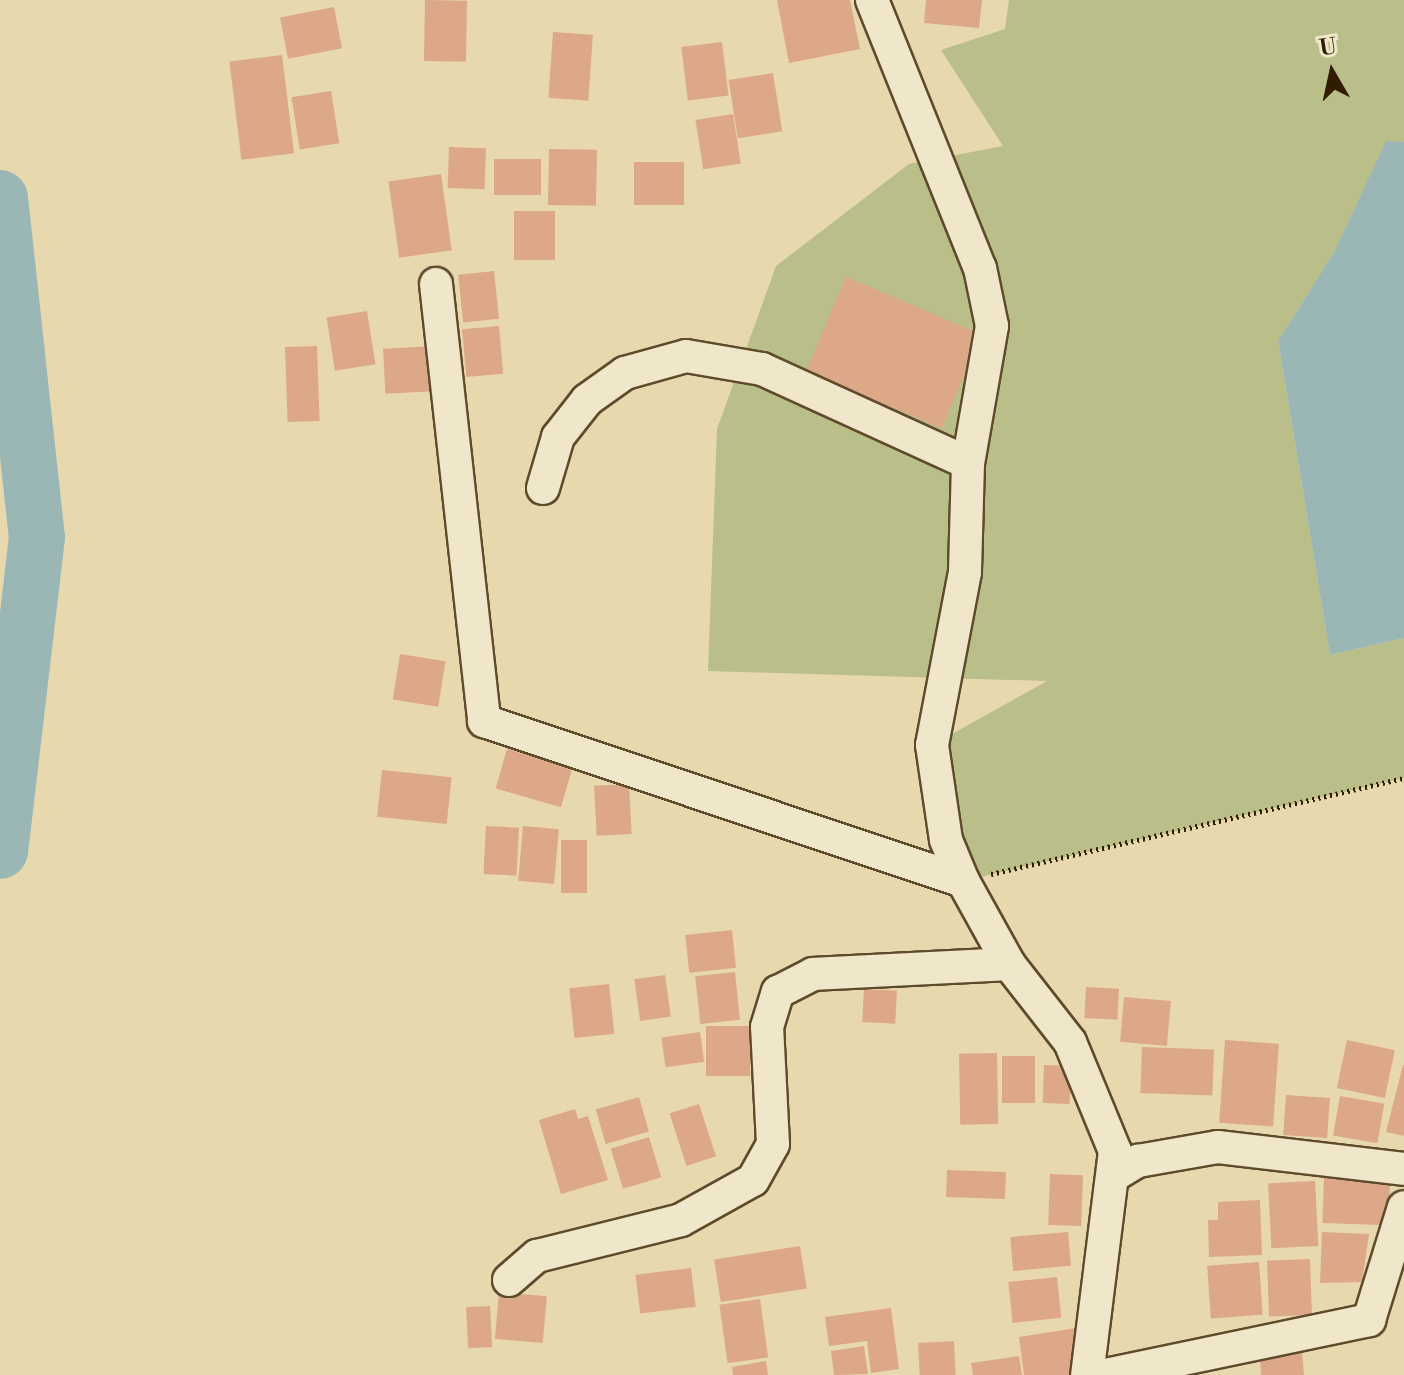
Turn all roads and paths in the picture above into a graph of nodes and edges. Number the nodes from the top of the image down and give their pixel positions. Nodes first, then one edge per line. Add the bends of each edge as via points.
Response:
1 (872, 0) edge
2 (436, 284) dead end
3 (968, 463) junction
4 (543, 488) dead end
5 (1404, 778) edge
6 (963, 881) junction
7 (1009, 964) junction
8 (1404, 1169) edge
9 (1116, 1174) junction
10 (1404, 1207) edge
11 (509, 1280) dead end
12 (1087, 1375) edge
13 (1106, 1375) edge

1 - 3 street via 980,268 992,326
2 - 6 street via 484,721
3 - 4 street via 762,369 686,356 625,373 587,400 558,437
3 - 6 street via 965,572 932,745 946,840
5 - 6 path
6 - 7 street
7 - 9 street via 1070,1042 1107,1125
7 - 11 street via 813,974 778,992 767,1027 773,1144 753,1180 681,1220 537,1256
8 - 9 street via 1218,1147 1138,1161
9 - 12 street via 1094,1273
10 - 13 street via 1369,1320

